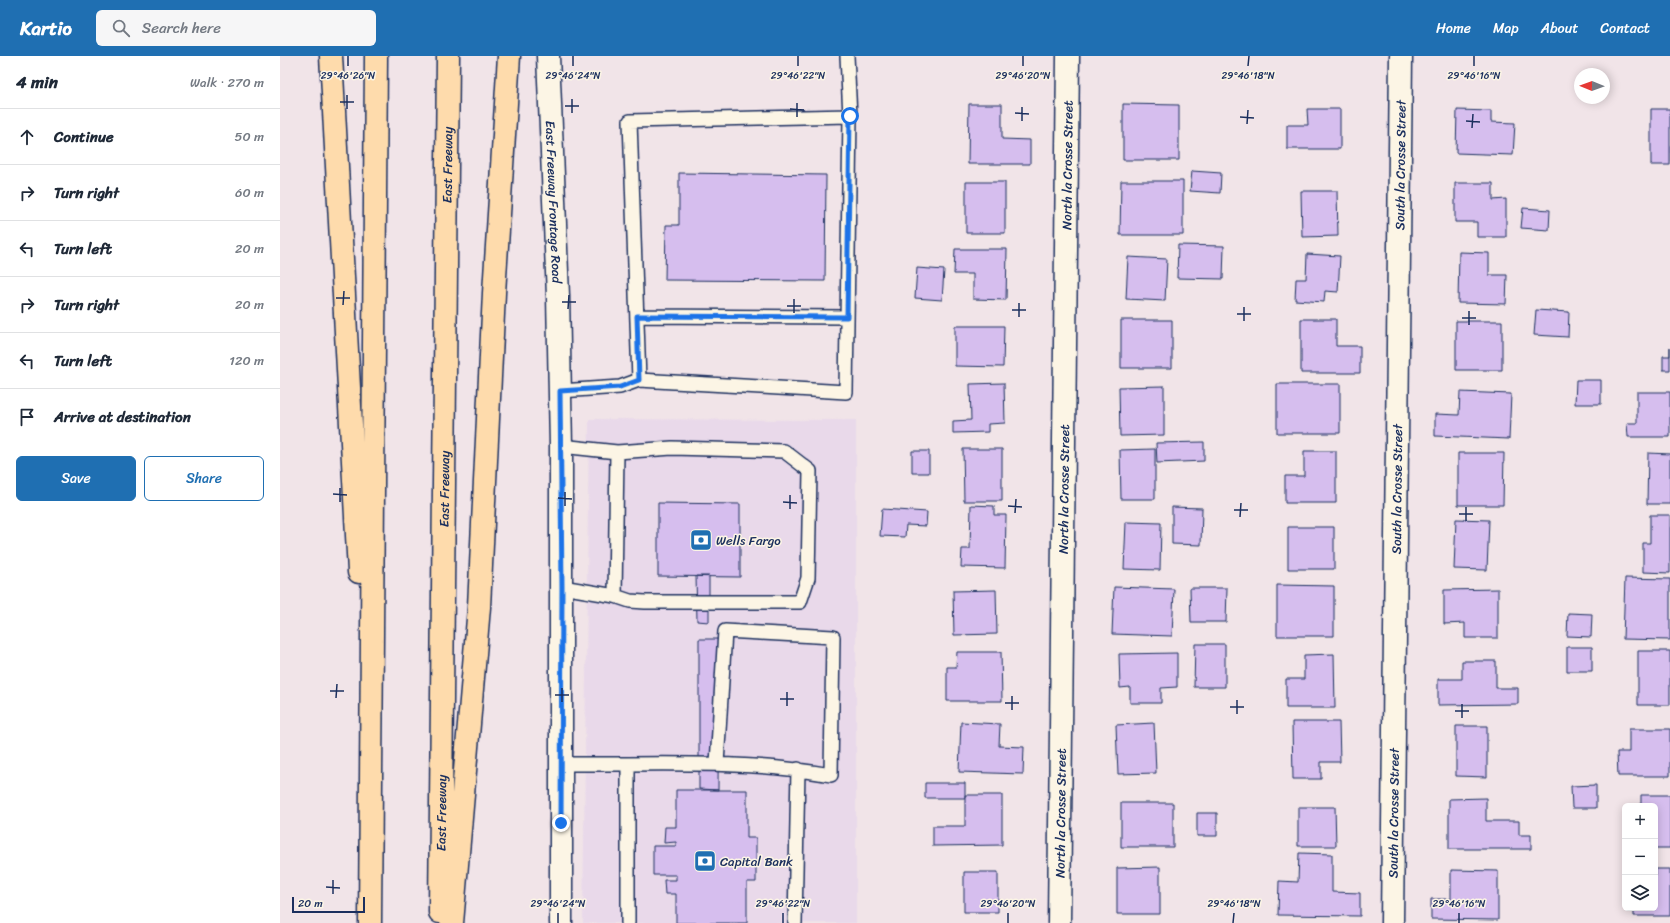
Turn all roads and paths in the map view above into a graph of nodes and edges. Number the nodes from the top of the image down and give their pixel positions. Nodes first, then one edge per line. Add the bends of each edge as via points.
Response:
1 (331, 56) edge
2 (376, 56) edge
3 (448, 56) edge
4 (509, 56) edge
5 (548, 56) edge
6 (847, 56) edge
7 (1068, 56) edge
8 (1401, 56) edge
9 (850, 116) junction
10 (637, 316) junction
11 (847, 317) junction
12 (639, 380) junction
13 (560, 391) junction
14 (561, 446) junction
15 (617, 452) junction
16 (562, 587) junction
17 (615, 596) junction
18 (562, 764) junction
19 (628, 764) junction
20 (717, 764) junction
21 (798, 769) junction
22 (372, 798) junction
23 (370, 923) edge
24 (440, 923) edge
25 (452, 923) edge
26 (561, 923) edge
27 (628, 923) edge
28 (795, 923) edge
29 (1059, 923) edge
30 (1392, 923) edge

1 - 22 highway
2 - 22 highway
3 - 24 highway, East Freeway
4 - 25 highway via 494,292 479,607
5 - 13 street, East Freeway Frontage Road
6 - 9 lane
7 - 29 street, North la Crosse Street
8 - 30 street, South la Crosse Street
9 - 10 lane via 630,121
9 - 11 lane
10 - 11 lane
10 - 12 lane
11 - 12 lane via 846,392
12 - 13 lane via 620,387
13 - 14 street, East Freeway Frontage Road
14 - 15 lane
14 - 16 street, East Freeway Frontage Road
15 - 17 lane
15 - 17 lane via 672,448 784,451 810,471 808,578 800,602 645,602
16 - 17 lane
16 - 18 street, East Freeway Frontage Road
18 - 19 lane
18 - 26 street, East Freeway Frontage Road
19 - 20 lane
19 - 27 lane
20 - 21 lane
20 - 21 lane via 725,632 833,636 831,775
21 - 28 lane
22 - 23 highway

